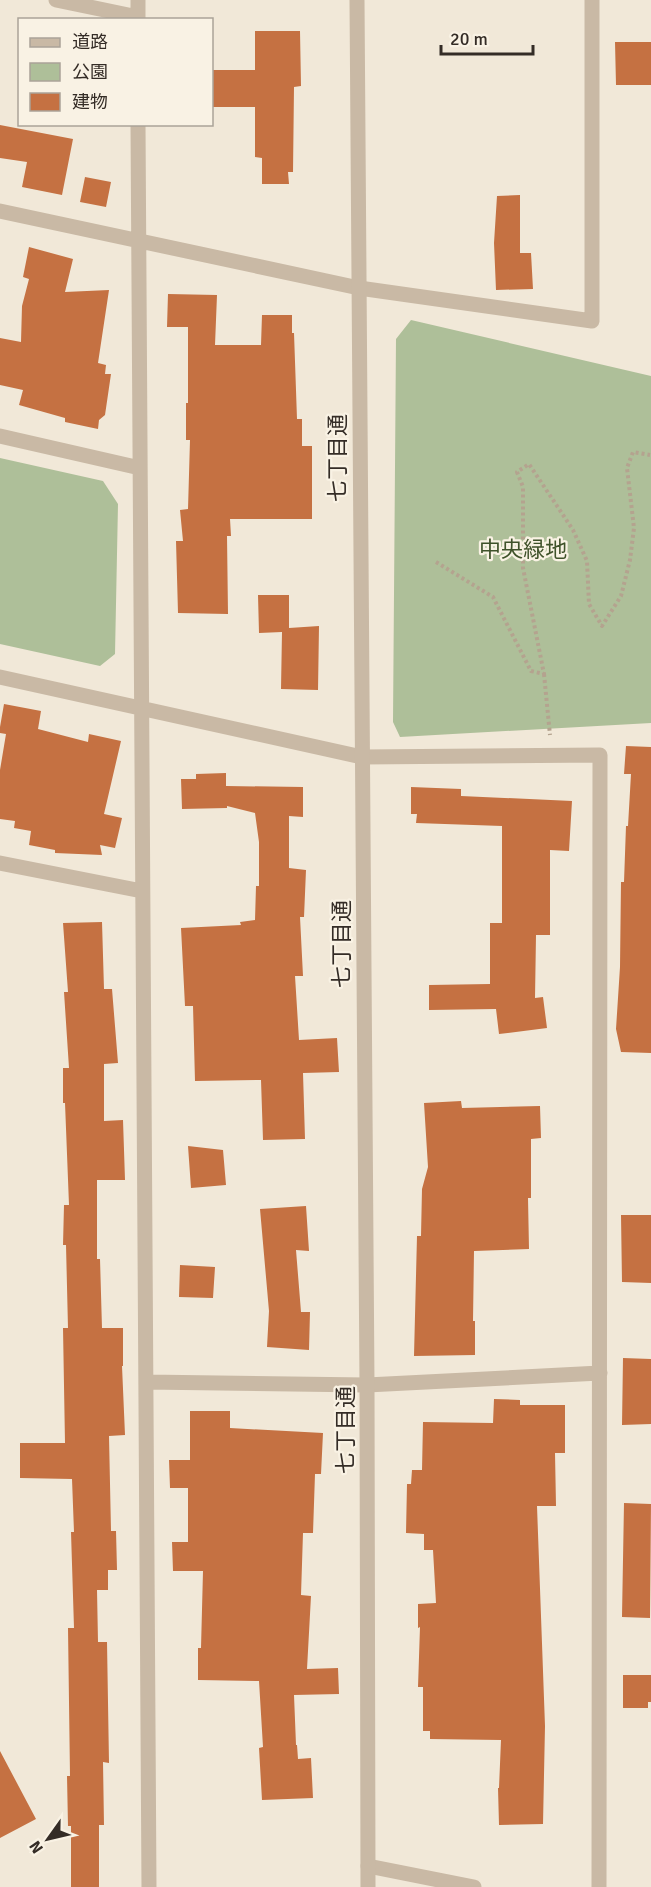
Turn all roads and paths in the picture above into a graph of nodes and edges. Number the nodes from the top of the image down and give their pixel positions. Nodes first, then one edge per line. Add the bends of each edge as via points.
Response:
1 (56, 0) edge
2 (138, 0) edge
3 (357, 0) edge
4 (592, 0) edge
5 (138, 18) edge
6 (138, 126) edge
7 (0, 211) edge
8 (139, 241) junction
9 (359, 288) junction
10 (0, 436) edge
11 (650, 456) edge
12 (140, 468) junction
13 (436, 562) dead end
14 (544, 674) junction
15 (0, 677) edge
16 (141, 708) junction
17 (550, 735) dead end
18 (362, 757) junction
19 (0, 863) edge
20 (142, 891) junction
21 (600, 1373) junction
22 (146, 1382) junction
23 (367, 1385) junction
24 (368, 1866) junction
25 (149, 1887) edge
26 (368, 1887) edge
27 (474, 1887) edge
28 (599, 1887) edge

1 - 5 street
2 - 5 street
3 - 9 street, 七丁目通
4 - 9 street via 592,321
6 - 8 street
7 - 8 street
8 - 9 street
8 - 12 street
9 - 18 street, 七丁目通
10 - 12 street
11 - 14 path via 633,452 627,468 634,528 630,560 621,596 602,626 589,604 587,561 573,530 529,464 517,472 523,487 523,568
12 - 16 street
13 - 14 path via 493,597 531,671
14 - 17 path
15 - 16 street
16 - 18 street
16 - 20 street
18 - 21 street via 600,754
18 - 23 street, 七丁目通
19 - 20 street
20 - 22 street
21 - 23 street
21 - 28 street
22 - 23 street
22 - 25 street
23 - 24 street, 七丁目通
24 - 26 street, 七丁目通
24 - 27 street

